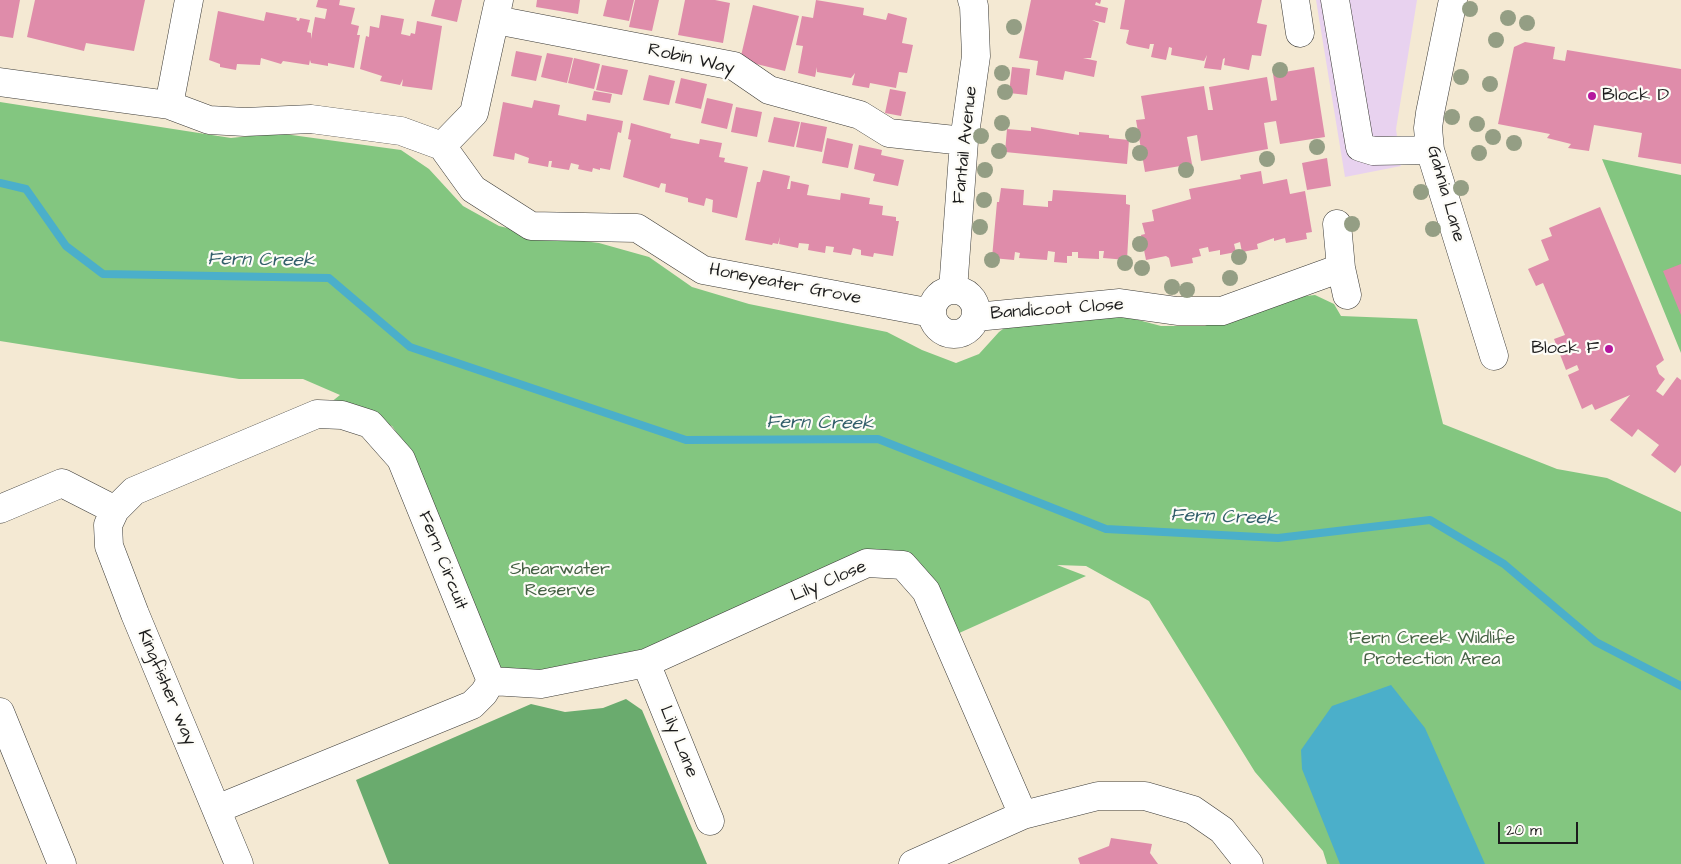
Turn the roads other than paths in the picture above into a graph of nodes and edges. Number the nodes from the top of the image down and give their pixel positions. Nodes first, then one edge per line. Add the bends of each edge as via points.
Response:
1 (189, 0) edge
2 (972, 0) edge
3 (1295, 0) edge
4 (1335, 0) edge
5 (1453, 0) edge
6 (498, 10) edge
7 (1300, 33) dead end
8 (0, 82) edge
9 (169, 105) junction
10 (964, 141) junction
11 (442, 146) junction
12 (1430, 150) junction
13 (1337, 224) dead end
14 (1341, 268) junction
15 (953, 290) junction
16 (1347, 295) dead end
17 (932, 314) junction
18 (976, 317) junction
19 (1494, 356) dead end
20 (0, 509) edge
21 (115, 510) junction
22 (646, 663) junction
23 (491, 681) junction
24 (0, 712) edge
25 (217, 808) junction
26 (1023, 815) junction
27 (710, 821) dead end
28 (62, 864) edge
29 (239, 864) edge
30 (913, 864) edge
31 (1249, 864) edge

1 - 9 street
2 - 10 street, Fantail Avenue via 976,56
3 - 7 street
4 - 12 street via 1360,148 1373,151
5 - 12 street, Gahnia Lane via 1430,113
6 - 10 street, Robin Way via 734,66 769,90 860,115 889,133
6 - 11 street via 474,113
8 - 9 street
9 - 11 street via 209,120 311,120 401,131
10 - 15 street, Fantail Avenue
11 - 17 street, Honeyeater Grove via 473,189 531,226 637,228 703,270
12 - 19 street, Gahnia Lane
13 - 14 street
14 - 16 street
14 - 18 street, Bandicoot Close via 1222,311 1177,311 1120,303
15 - 17 street via 938,297
15 - 18 street via 960,290 974,300
17 - 18 street via 935,324 949,334 966,331
20 - 21 street via 62,483
21 - 23 street, Fern Circuit via 134,491 317,414 342,415 370,424 401,459
21 - 25 street, Kingfisher way via 108,525 109,546
22 - 23 street, Lily Close via 541,684
22 - 26 street, Lily Close via 867,563 903,565 926,591
22 - 27 street, Lily Lane
23 - 25 street via 472,705
24 - 28 street
25 - 29 street, Kingfisher way
26 - 30 street
26 - 31 street via 1098,796 1145,796 1193,810 1222,830

